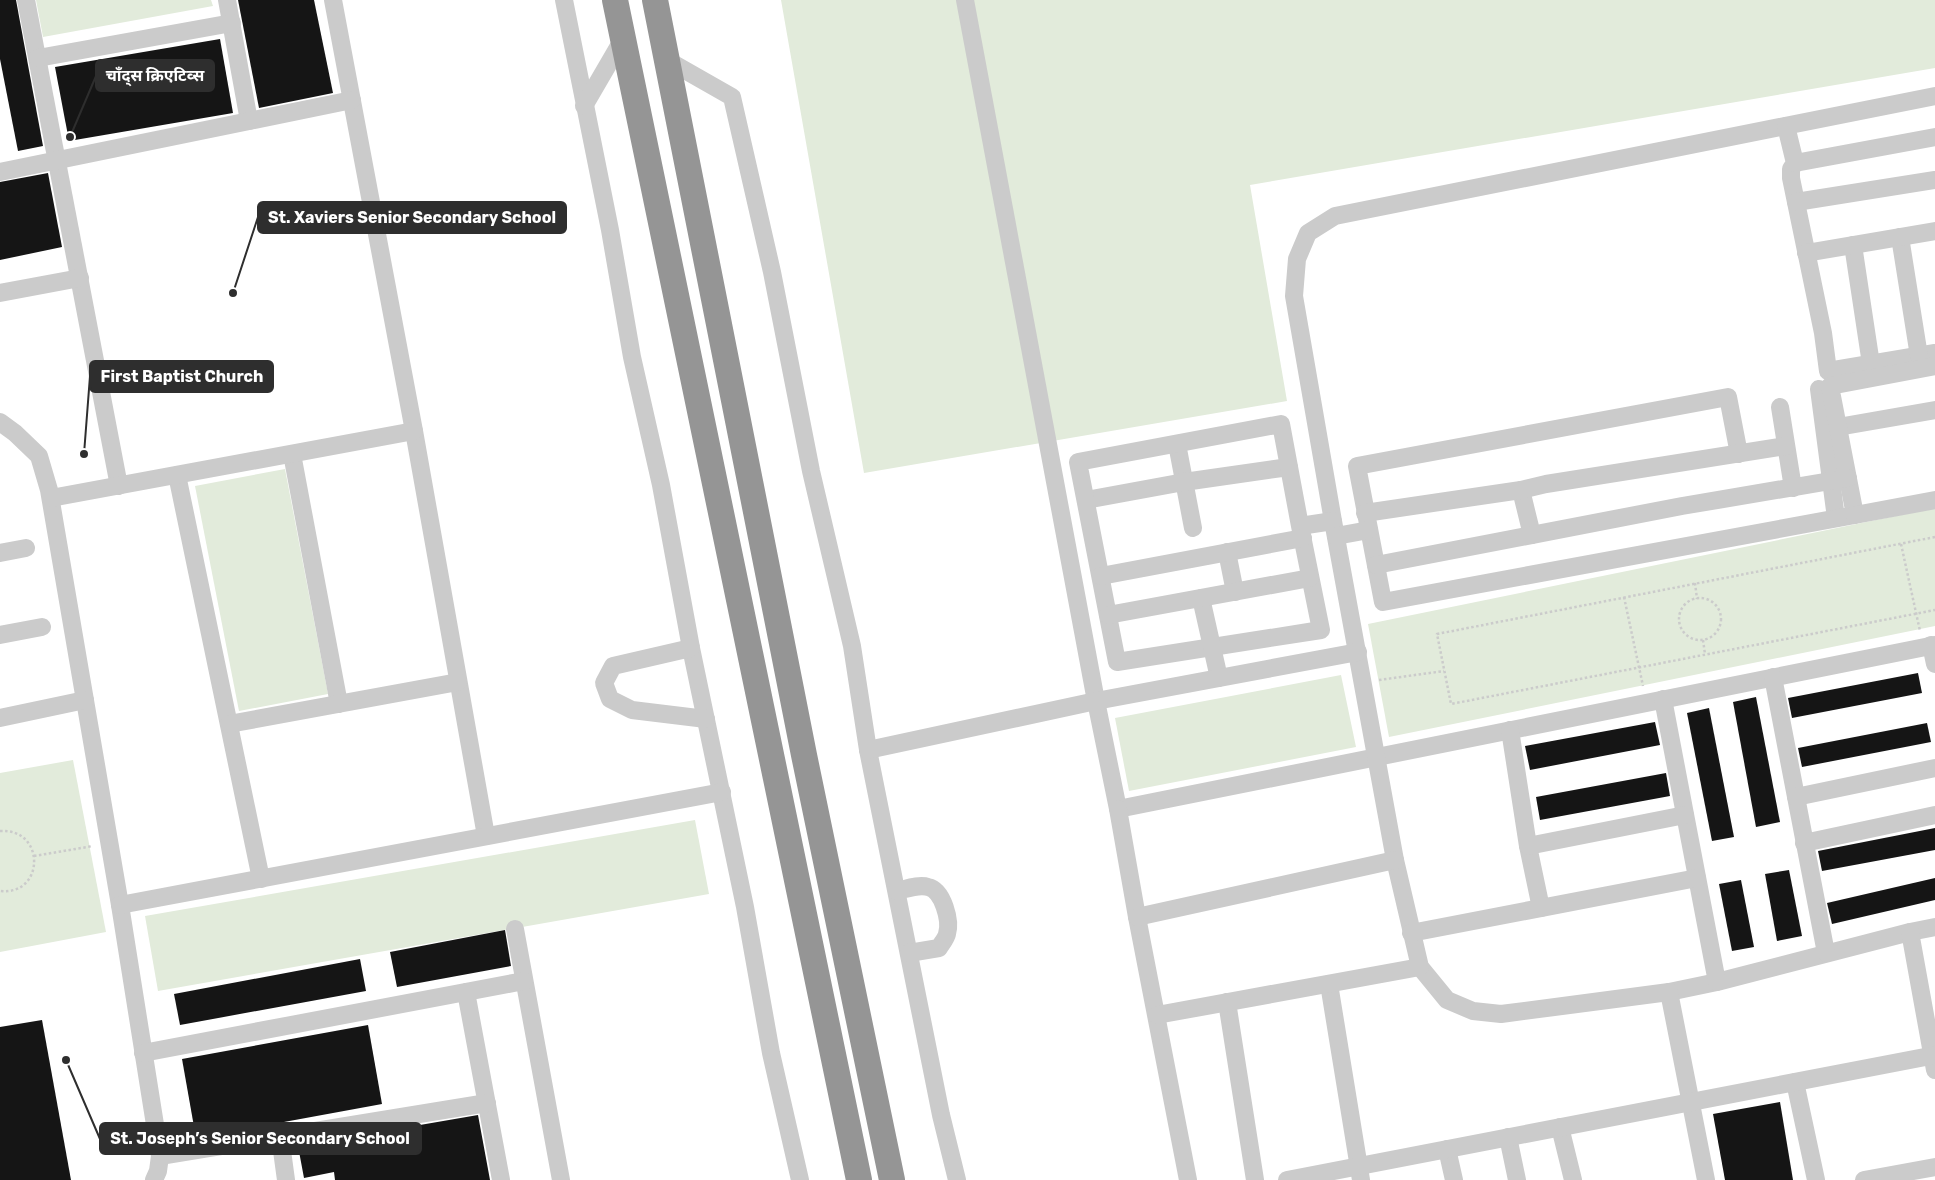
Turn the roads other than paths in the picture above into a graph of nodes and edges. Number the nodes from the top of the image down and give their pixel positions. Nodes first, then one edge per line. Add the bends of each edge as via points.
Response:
1 (26, 0) edge
2 (227, 0) edge
3 (333, 0) edge
4 (564, 0) edge
5 (615, 0) edge
6 (655, 0) edge
7 (965, 0) edge
8 (232, 22) junction
9 (623, 39) junction
10 (38, 58) junction
11 (667, 60) junction
12 (1935, 96) edge
13 (352, 100) junction
14 (584, 106) junction
15 (249, 121) junction
16 (1786, 126) junction
17 (1935, 137) edge
18 (58, 160) junction
19 (1795, 164) junction
20 (0, 172) edge
21 (1935, 180) edge
22 (1796, 202) junction
23 (1935, 231) edge
24 (1900, 237) junction
25 (1853, 244) junction
26 (1806, 253) junction
27 (80, 278) junction
28 (0, 293) edge
29 (1927, 355) edge
30 (1871, 364) junction
31 (1935, 366) edge
32 (1819, 389) dead end
33 (1780, 407) dead end
34 (1935, 410) edge
35 (0, 422) edge
36 (1838, 427) junction
37 (414, 431) junction
38 (1177, 444) junction
39 (1786, 446) junction
40 (292, 454) junction
41 (1739, 454) junction
42 (1289, 467) junction
43 (177, 475) junction
44 (1839, 480) junction
45 (1184, 482) junction
46 (119, 486) junction
47 (1793, 488) junction
48 (1521, 490) junction
49 (51, 498) junction
50 (1086, 500) junction
51 (1935, 500) edge
52 (1855, 515) junction
53 (1836, 518) junction
54 (1367, 522) junction
55 (1193, 528) dead end
56 (1335, 529) junction
57 (1301, 532) junction
58 (1532, 535) junction
59 (26, 548) dead end
60 (1227, 552) junction
61 (0, 553) edge
62 (1376, 564) junction
63 (1101, 576) junction
64 (1310, 578) junction
65 (1235, 592) junction
66 (1201, 598) junction
67 (1108, 615) junction
68 (42, 627) dead end
69 (0, 635) edge
70 (1930, 646) edge
71 (1213, 647) junction
72 (691, 648) junction
73 (1358, 652) junction
74 (1935, 664) edge
75 (1773, 677) junction
76 (1219, 678) junction
77 (458, 682) junction
78 (85, 700) junction
79 (1096, 701) junction
80 (1655, 701) junction
81 (339, 704) junction
82 (0, 718) edge
83 (706, 719) junction
84 (229, 724) junction
85 (1510, 730) junction
86 (868, 750) junction
87 (1376, 757) junction
88 (1935, 768) edge
89 (722, 792) junction
90 (1796, 797) junction
91 (1118, 809) junction
92 (1685, 814) junction
93 (1935, 815) edge
94 (486, 836) junction
95 (1804, 843) junction
96 (1528, 846) junction
97 (1395, 860) junction
98 (1697, 878) junction
99 (261, 879) junction
100 (897, 891) junction
101 (120, 905) junction
102 (1541, 908) junction
103 (1137, 917) junction
104 (1935, 927) edge
105 (515, 929) dead end
106 (1910, 932) junction
107 (1411, 933) junction
108 (909, 953) junction
109 (1826, 953) junction
110 (1420, 967) junction
111 (524, 982) junction
112 (1717, 982) junction
113 (1329, 984) junction
114 (466, 992) junction
115 (1670, 992) junction
116 (1227, 1002) junction
117 (1157, 1015) junction
118 (143, 1053) junction
119 (1934, 1060) edge
120 (1795, 1082) junction
121 (1691, 1102) junction
122 (487, 1103) junction
123 (1560, 1127) junction
124 (280, 1136) junction
125 (1508, 1137) junction
126 (1447, 1149) junction
127 (160, 1156) junction
128 (1935, 1166) edge
129 (1360, 1173) edge
130 (154, 1180) edge
131 (286, 1180) edge
132 (501, 1180) edge
133 (561, 1180) edge
134 (800, 1180) edge
135 (859, 1180) edge
136 (892, 1180) edge
137 (957, 1180) edge
138 (1188, 1180) edge
139 (1255, 1180) edge
140 (1287, 1180) edge
141 (1454, 1180) edge
142 (1517, 1180) edge
143 (1573, 1180) edge
144 (1706, 1180) edge
145 (1816, 1180) edge
146 (1864, 1180) edge

1 - 10 street
2 - 8 street
3 - 13 street
4 - 14 street
5 - 9 highway
6 - 11 highway
7 - 79 street
8 - 10 street
8 - 15 street
9 - 14 street
9 - 135 highway
10 - 18 street
11 - 86 street via 732,98 772,272 811,471 852,646
11 - 136 highway via 804,755
12 - 16 street
13 - 15 street
13 - 37 street
14 - 72 street
15 - 18 street
16 - 19 street
16 - 56 street via 1335,216 1308,232 1297,259 1294,296
17 - 19 street
18 - 20 street
18 - 27 street
19 - 22 street via 1791,178
21 - 22 street
22 - 26 street
23 - 24 street
24 - 25 street
24 - 29 street
25 - 26 street
25 - 30 street
26 - 30 street via 1828,371
27 - 28 street
27 - 46 street
29 - 30 street
31 - 36 street via 1830,386
32 - 44 street
33 - 39 street
34 - 36 street
35 - 49 street via 39,456
36 - 44 street
37 - 40 street
37 - 77 street
38 - 42 street via 1281,424
38 - 45 street
38 - 50 street via 1078,462
39 - 41 street
39 - 47 street
40 - 43 street
40 - 81 street
41 - 48 street
41 - 54 street via 1728,397 1357,466
42 - 45 street
42 - 57 street
43 - 46 street
43 - 84 street
44 - 47 street
44 - 52 street
44 - 53 street
45 - 50 street
45 - 55 street
46 - 49 street
47 - 58 street
48 - 54 street
48 - 58 street
49 - 78 street
50 - 63 street
51 - 52 street
52 - 53 street
53 - 62 street via 1383,602
54 - 56 street
54 - 62 street
56 - 57 street
56 - 73 street
57 - 60 street
57 - 64 street
58 - 62 street
59 - 61 street
60 - 63 street
60 - 65 street
63 - 67 street
64 - 65 street
64 - 71 street via 1321,630
65 - 66 street
66 - 67 street
66 - 71 street
67 - 71 street via 1118,662
68 - 69 street
70 - 74 street
70 - 75 street
71 - 76 street
72 - 83 street
72 - 83 street via 613,666 604,683 610,699 632,710
73 - 76 street
73 - 87 street
75 - 80 street
75 - 90 street
76 - 79 street
77 - 81 street
77 - 94 street
78 - 82 street
78 - 101 street
79 - 86 street
79 - 91 street
80 - 85 street
80 - 92 street
81 - 84 street
83 - 89 street
84 - 99 street
85 - 87 street
85 - 96 street
86 - 100 street
87 - 91 street
87 - 97 street
88 - 90 street
89 - 94 street
89 - 134 street
90 - 95 street
91 - 103 street
92 - 96 street
92 - 98 street
93 - 95 street
94 - 99 street
95 - 109 street
96 - 102 street
97 - 103 street
97 - 107 street
98 - 102 street
98 - 112 street
99 - 101 street
100 - 108 street
100 - 108 street via 927,886 937,890 947,920 947,935 939,948
101 - 118 street
102 - 107 street
103 - 117 street
104 - 106 street
105 - 111 street
106 - 109 street
106 - 119 street
107 - 110 street
108 - 137 street
109 - 112 street
110 - 113 street
110 - 115 street via 1447,1000 1473,1011 1501,1014
111 - 114 street
111 - 133 street
112 - 115 street
113 - 116 street
113 - 129 street
114 - 118 street
114 - 122 street
115 - 121 street
116 - 117 street
116 - 139 street
117 - 138 street
118 - 127 street
119 - 120 street
120 - 121 street
120 - 145 street
121 - 123 street
121 - 144 street
122 - 124 street
122 - 132 street
123 - 125 street
123 - 143 street
124 - 127 street
124 - 131 street
125 - 126 street
125 - 142 street
126 - 129 street
126 - 141 street
127 - 130 street
128 - 146 street
129 - 140 street

